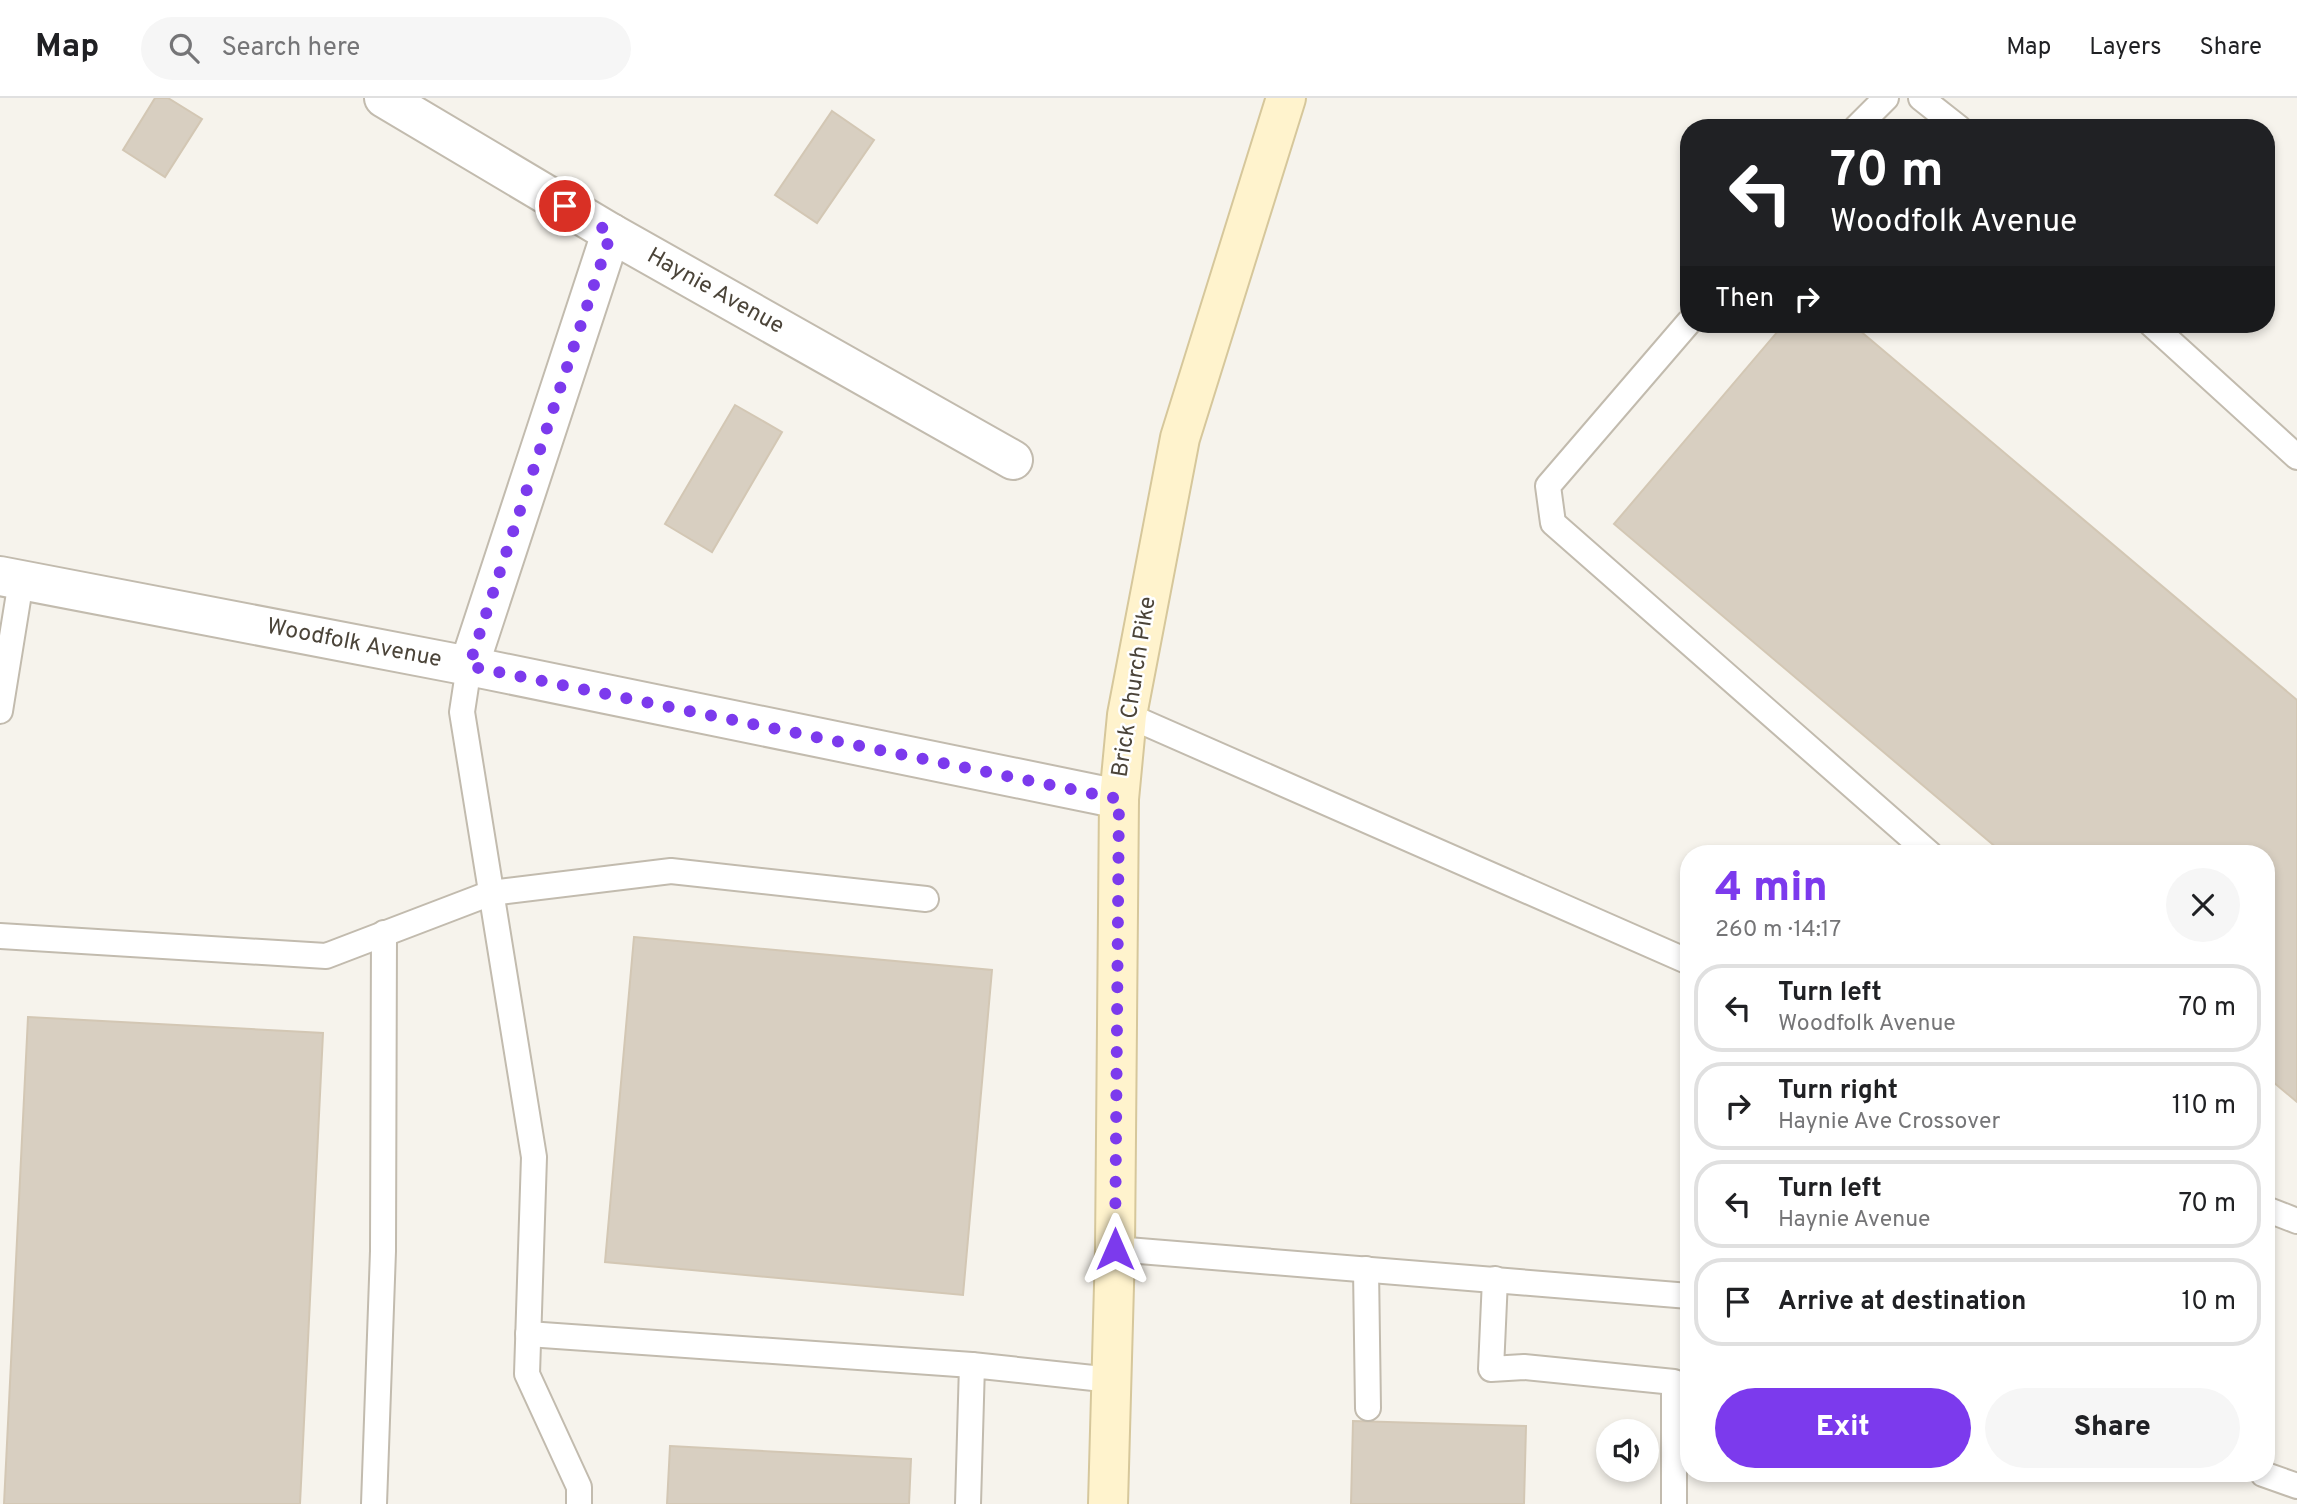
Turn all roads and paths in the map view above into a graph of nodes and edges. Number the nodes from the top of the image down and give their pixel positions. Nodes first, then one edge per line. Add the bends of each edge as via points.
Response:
1 (384, 98) edge
2 (1286, 98) edge
3 (1886, 98) edge
4 (1921, 98) edge
5 (1865, 119) edge
6 (1948, 119) edge
7 (611, 233) junction
8 (1680, 332) edge
9 (2161, 333) edge
10 (2297, 457) edge
11 (1013, 460) dead end
12 (11, 578) edge
13 (469, 666) junction
14 (0, 711) edge
15 (1127, 715) junction
16 (1119, 799) junction
17 (1920, 845) edge
18 (491, 893) junction
19 (926, 899) dead end
20 (384, 933) junction
21 (0, 936) edge
22 (1680, 958) edge
23 (2275, 1212) edge
24 (2297, 1221) edge
25 (1115, 1249) junction
26 (1366, 1269) junction
27 (1495, 1279) junction
28 (1680, 1295) edge
29 (528, 1334) junction
30 (972, 1365) junction
31 (1112, 1380) junction
32 (1368, 1408) dead end
33 (2275, 1478) edge
34 (2297, 1486) edge
35 (373, 1504) edge
36 (579, 1504) edge
37 (968, 1504) edge
38 (1108, 1504) edge
39 (1674, 1504) edge

1 - 7 street, Haynie Avenue
2 - 15 main road, Brick Church Pike via 1180,438
3 - 5 lane
4 - 6 lane
7 - 11 street, Haynie Avenue
7 - 13 street
8 - 17 lane via 1548,486 1553,523
9 - 10 lane
12 - 13 street, Woodfolk Avenue
12 - 14 lane
13 - 16 street, Woodfolk Avenue
13 - 18 lane via 462,712
15 - 16 main road, Brick Church Pike
15 - 22 lane
16 - 25 main road, Brick Church Pike
18 - 19 lane via 671,871
18 - 20 lane
18 - 29 lane via 534,1157
20 - 21 lane via 326,956
20 - 35 lane via 383,1251
23 - 24 lane
25 - 26 lane
25 - 31 main road, Brick Church Pike
26 - 27 lane
26 - 32 lane
27 - 28 lane
27 - 39 lane via 1491,1369 1524,1367 1674,1382
29 - 30 lane
29 - 36 lane via 527,1374 579,1487
30 - 31 lane
30 - 37 lane
31 - 38 main road, Brick Church Pike
33 - 34 lane

